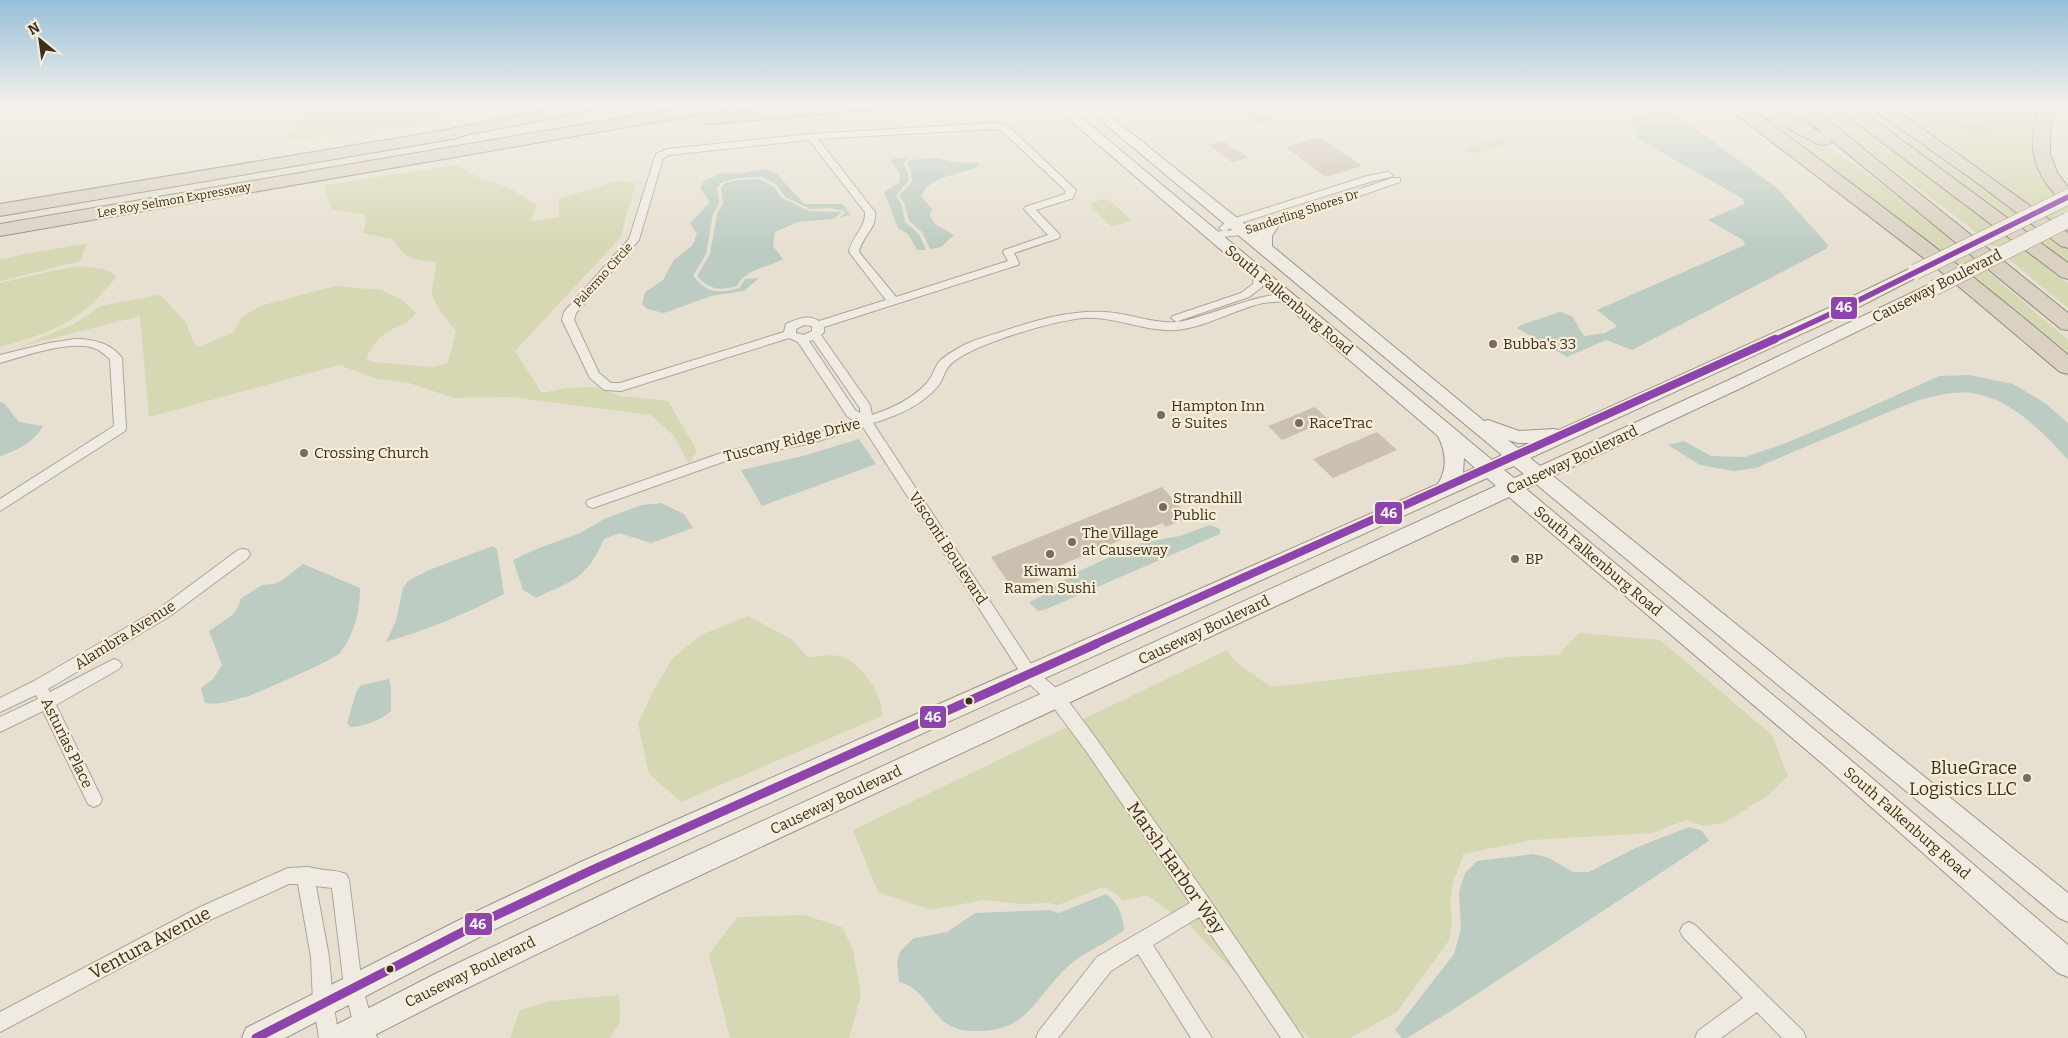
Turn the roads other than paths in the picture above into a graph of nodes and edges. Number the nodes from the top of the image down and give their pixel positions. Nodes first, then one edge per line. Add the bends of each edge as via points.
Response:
1 (345, 152) edge
2 (379, 152) edge
3 (450, 152) edge
4 (666, 152) edge
5 (823, 152) edge
6 (1031, 152) edge
7 (1115, 152) edge
8 (1147, 152) edge
9 (1805, 152) edge
10 (1846, 152) edge
11 (1859, 152) edge
12 (1909, 152) edge
13 (1946, 152) edge
14 (2041, 152) edge
15 (1892, 179) junction
16 (2068, 198) edge
17 (2, 212) edge
18 (2068, 220) edge
19 (1273, 222) junction
20 (1239, 227) junction
21 (0, 230) edge
22 (1213, 235) junction
23 (2068, 242) edge
24 (1264, 247) junction
25 (2068, 273) edge
26 (1260, 275) junction
27 (1286, 297) junction
28 (894, 302) junction
29 (1144, 323) junction
30 (2068, 324) edge
31 (816, 330) junction
32 (796, 336) junction
33 (0, 359) edge
34 (2068, 368) edge
35 (1450, 402) junction
36 (866, 422) junction
37 (1574, 431) junction
38 (1445, 432) junction
39 (1516, 457) junction
40 (1488, 469) junction
41 (1538, 475) junction
42 (1445, 488) junction
43 (1511, 488) junction
44 (593, 503) dead end
45 (0, 506) edge
46 (243, 554) dead end
47 (114, 664) dead end
48 (1030, 675) junction
49 (40, 686) junction
50 (1057, 699) junction
51 (45, 703) junction
52 (0, 705) edge
53 (0, 725) edge
54 (94, 799) dead end
55 (305, 875) junction
56 (1203, 905) junction
57 (2068, 909) edge
58 (1689, 931) dead end
59 (1141, 942) junction
60 (2068, 963) edge
61 (353, 986) junction
62 (1757, 1000) junction
63 (323, 1002) junction
64 (0, 1022) edge
65 (365, 1032) edge
66 (256, 1038) edge
67 (329, 1038) edge
68 (340, 1038) edge
69 (1046, 1038) edge
70 (1202, 1038) edge
71 (1293, 1038) edge
72 (1705, 1038) edge
73 (1796, 1038) edge

1 - 17 highway, Lee Roy Selmon Expressway
2 - 17 highway
3 - 21 highway, Lee Roy Selmon Expressway
4 - 32 street, Palermo Circle via 659,156 634,240 570,312 568,320 594,375 608,388 621,387
5 - 28 street via 870,212 869,227 854,243 854,252
6 - 28 street, Palermo Circle via 1072,190 1068,196 1028,209 1055,236 1008,252 1014,263
7 - 22 main road, South Falkenburg Road
8 - 20 main road, South Falkenburg Road
9 - 34 highway via 2000,307
10 - 15 highway
11 - 15 highway
12 - 25 highway
13 - 23 highway
14 - 16 highway via 2051,177
15 - 30 highway
16 - 37 main road, Causeway Boulevard, bridge via 1839,310
18 - 41 main road, Causeway Boulevard, bridge via 1735,384
19 - 20 street, Sanderling Shores Dr
19 - 20 street, Sanderling Shores Dr via 1392,178 1371,178
19 - 24 main road via 1264,236
20 - 22 street, Sanderling Shores Dr
20 - 22 street, Sanderling Shores Dr
20 - 24 main road, South Falkenburg Road
22 - 26 main road, South Falkenburg Road
24 - 35 main road, South Falkenburg Road
26 - 27 main road, South Falkenburg Road
26 - 29 street, Tuscany Ridge Drive via 1258,285 1245,295 1184,317
27 - 29 street, Tuscany Ridge Drive via 1261,300 1191,324 1162,326
27 - 38 main road, South Falkenburg Road
28 - 31 street, Palermo Circle
29 - 36 street, Tuscany Ridge Drive via 1107,315 1075,316 1041,322 971,346 944,364 934,383 920,398
31 - 32 street, Palermo Circle
31 - 32 street via 807,320 797,322 790,327
31 - 36 street, Visconti Boulevard via 866,408
32 - 36 street, Visconti Boulevard via 851,413
33 - 45 street via 69,344 86,342 98,345 116,358 120,428
35 - 37 main road via 1482,424 1508,435 1529,437
35 - 39 main road, South Falkenburg Road
36 - 44 street, Tuscany Ridge Drive via 812,439 732,454
36 - 48 street, Visconti Boulevard
37 - 39 main road, Causeway Boulevard
38 - 40 main road, South Falkenburg Road
38 - 42 main road via 1456,463 1454,474
39 - 40 main road, Causeway Boulevard
39 - 41 main road, South Falkenburg Road
40 - 42 main road, Causeway Boulevard
40 - 43 main road, South Falkenburg Road
41 - 43 main road, Causeway Boulevard
41 - 57 main road, South Falkenburg Road
42 - 48 main road, Causeway Boulevard
43 - 50 main road, Causeway Boulevard
43 - 60 main road, South Falkenburg Road via 1832,758
46 - 49 street, Alambra Avenue via 165,612
47 - 51 street, Alambra Avenue
48 - 50 street, Visconti Boulevard
48 - 61 main road, Causeway Boulevard via 592,870
49 - 51 street, Asturias Place
49 - 52 street, Alambra Avenue
50 - 56 street, Marsh Harbor Way
50 - 65 main road, Causeway Boulevard via 649,886
51 - 53 street, Alambra Avenue
51 - 54 street, Asturias Place
55 - 61 street, Ventura Avenue via 340,880
55 - 63 street via 320,958
55 - 64 street, Ventura Avenue via 288,876 206,912
56 - 59 street
56 - 71 street, Marsh Harbor Way
58 - 62 street
59 - 69 street via 1104,964
59 - 70 street
61 - 63 main road, Causeway Boulevard
61 - 65 street, Ventura Avenue
62 - 72 street
62 - 73 street
63 - 66 main road, Causeway Boulevard
63 - 67 street
65 - 68 main road, Causeway Boulevard

